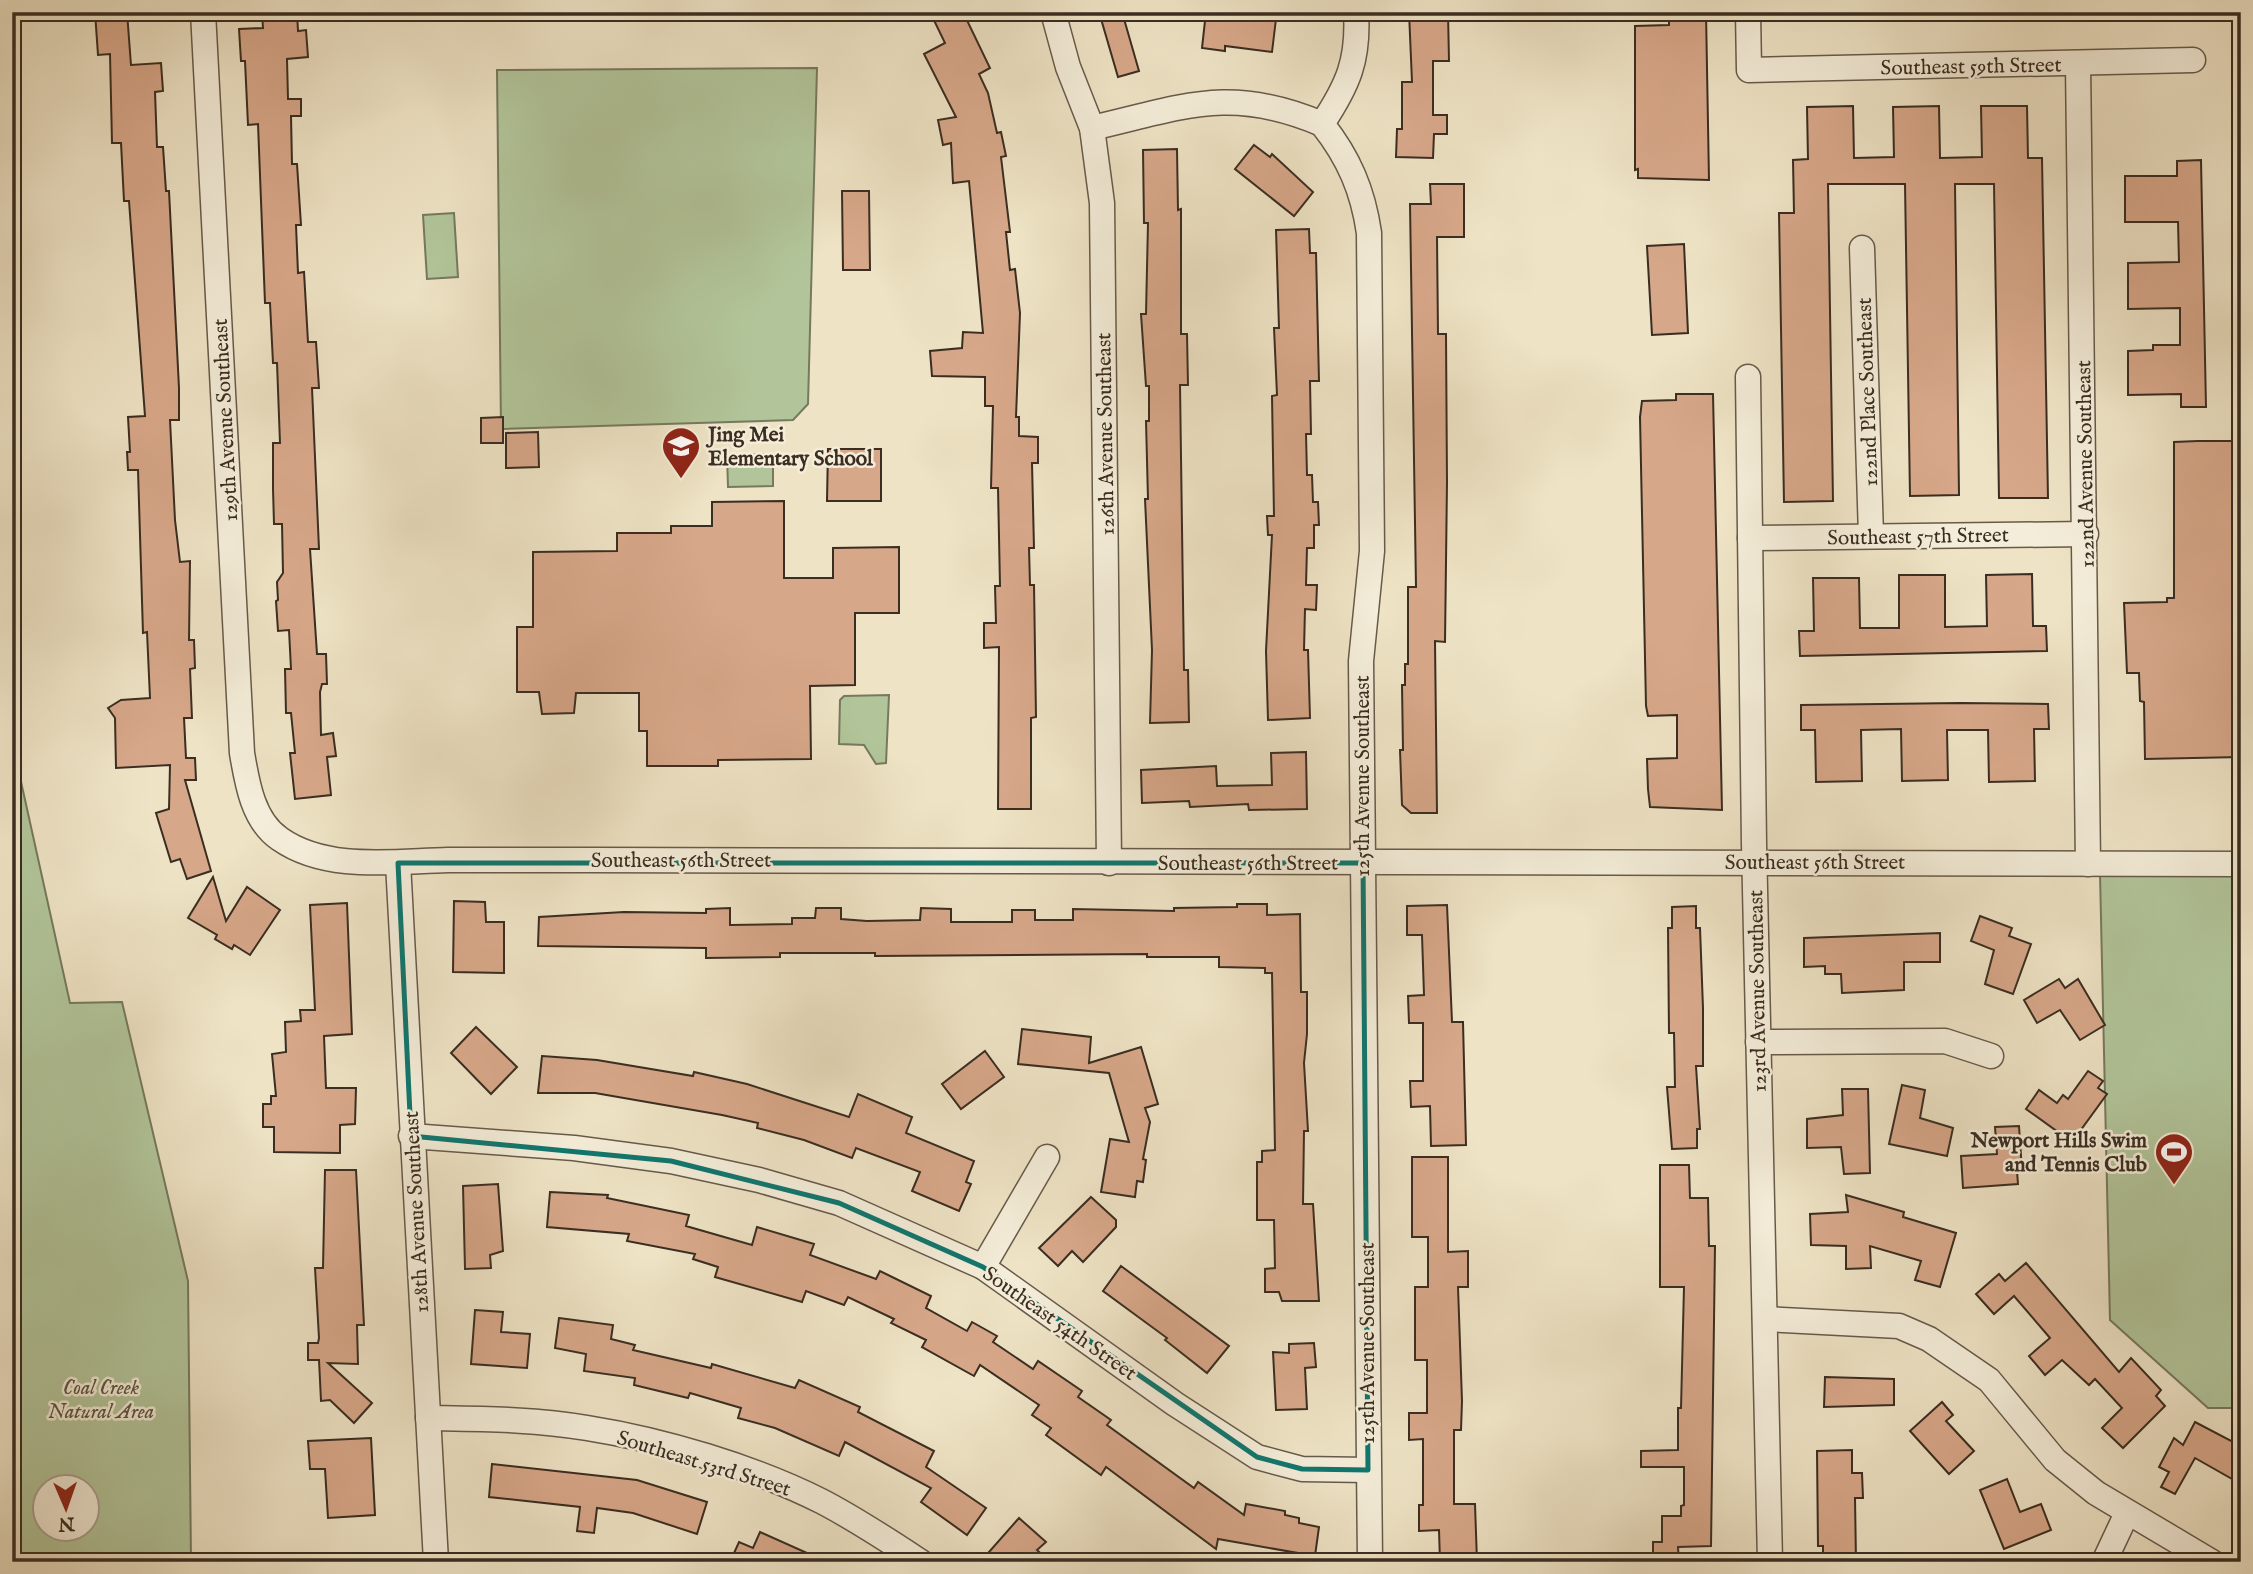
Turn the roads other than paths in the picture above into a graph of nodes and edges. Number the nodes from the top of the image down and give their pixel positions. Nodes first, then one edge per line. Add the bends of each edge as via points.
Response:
1 (203, 12) edge
2 (1053, 12) edge
3 (1356, 12) edge
4 (1748, 12) edge
5 (2193, 60) dead end
6 (2078, 64) junction
7 (1321, 124) junction
8 (1092, 128) junction
9 (1862, 248) dead end
10 (1748, 377) dead end
11 (2086, 534) junction
12 (1871, 536) junction
13 (1750, 538) junction
14 (265, 824) joint
15 (1754, 862) junction
16 (398, 863) junction
17 (1109, 863) junction
18 (1363, 863) junction
19 (2088, 864) junction
20 (2241, 864) edge
21 (1758, 1042) junction
22 (1991, 1056) dead end
23 (411, 1136) junction
24 (1047, 1157) dead end
25 (983, 1267) junction
26 (1765, 1319) junction
27 (428, 1418) junction
28 (1368, 1470) junction
29 (2127, 1513) junction
30 (436, 1562) edge
31 (921, 1562) edge
32 (1370, 1562) edge
33 (1770, 1562) edge
34 (2104, 1562) edge
35 (2212, 1562) edge

1 - 14 street, 129th Avenue Southeast via 242,754 246,783
2 - 8 street, 126th Avenue Southeast
3 - 7 street via 1355,58 1348,83
4 - 6 street, Southeast 59th Street via 1749,70
5 - 6 street, Southeast 59th Street
6 - 11 street, 122nd Avenue Southeast
7 - 8 street via 1267,105 1224,100
7 - 18 street, 125th Avenue Southeast via 1359,182 1369,233 1372,551 1361,662
8 - 17 street, 126th Avenue Southeast via 1102,203
9 - 12 street, 122nd Place Southeast
10 - 13 street, 123rd Avenue Southeast
11 - 12 street, Southeast 57th Street
11 - 19 street, 122nd Avenue Southeast
12 - 13 street, Southeast 57th Street
13 - 15 street, 123rd Avenue Southeast
14 - 16 street, Southeast 56th Street via 279,839 320,856
15 - 18 street, Southeast 56th Street
15 - 19 street, Southeast 56th Street
15 - 21 street, 123rd Avenue Southeast
16 - 17 street, Southeast 56th Street
16 - 23 street, 128th Avenue Southeast
17 - 18 street, Southeast 56th Street
18 - 28 street, 125th Avenue Southeast
19 - 20 street, Southeast 56th Street
21 - 22 street via 1945,1041
21 - 26 street, 123rd Avenue Southeast
23 - 25 street, Southeast 54th Street via 610,1153 759,1180 839,1203
23 - 27 street, 128th Avenue Southeast
24 - 25 street
25 - 28 street, Southeast 54th Street via 1257,1457 1302,1469
26 - 29 street via 1899,1326 1929,1339 1989,1380 2055,1460
26 - 33 street, 123rd Avenue Southeast
27 - 30 street, 128th Avenue Southeast
27 - 31 street, Southeast 53rd Street via 588,1428 664,1445 756,1474 820,1501
28 - 32 street, 125th Avenue Southeast
29 - 34 street
29 - 35 street

